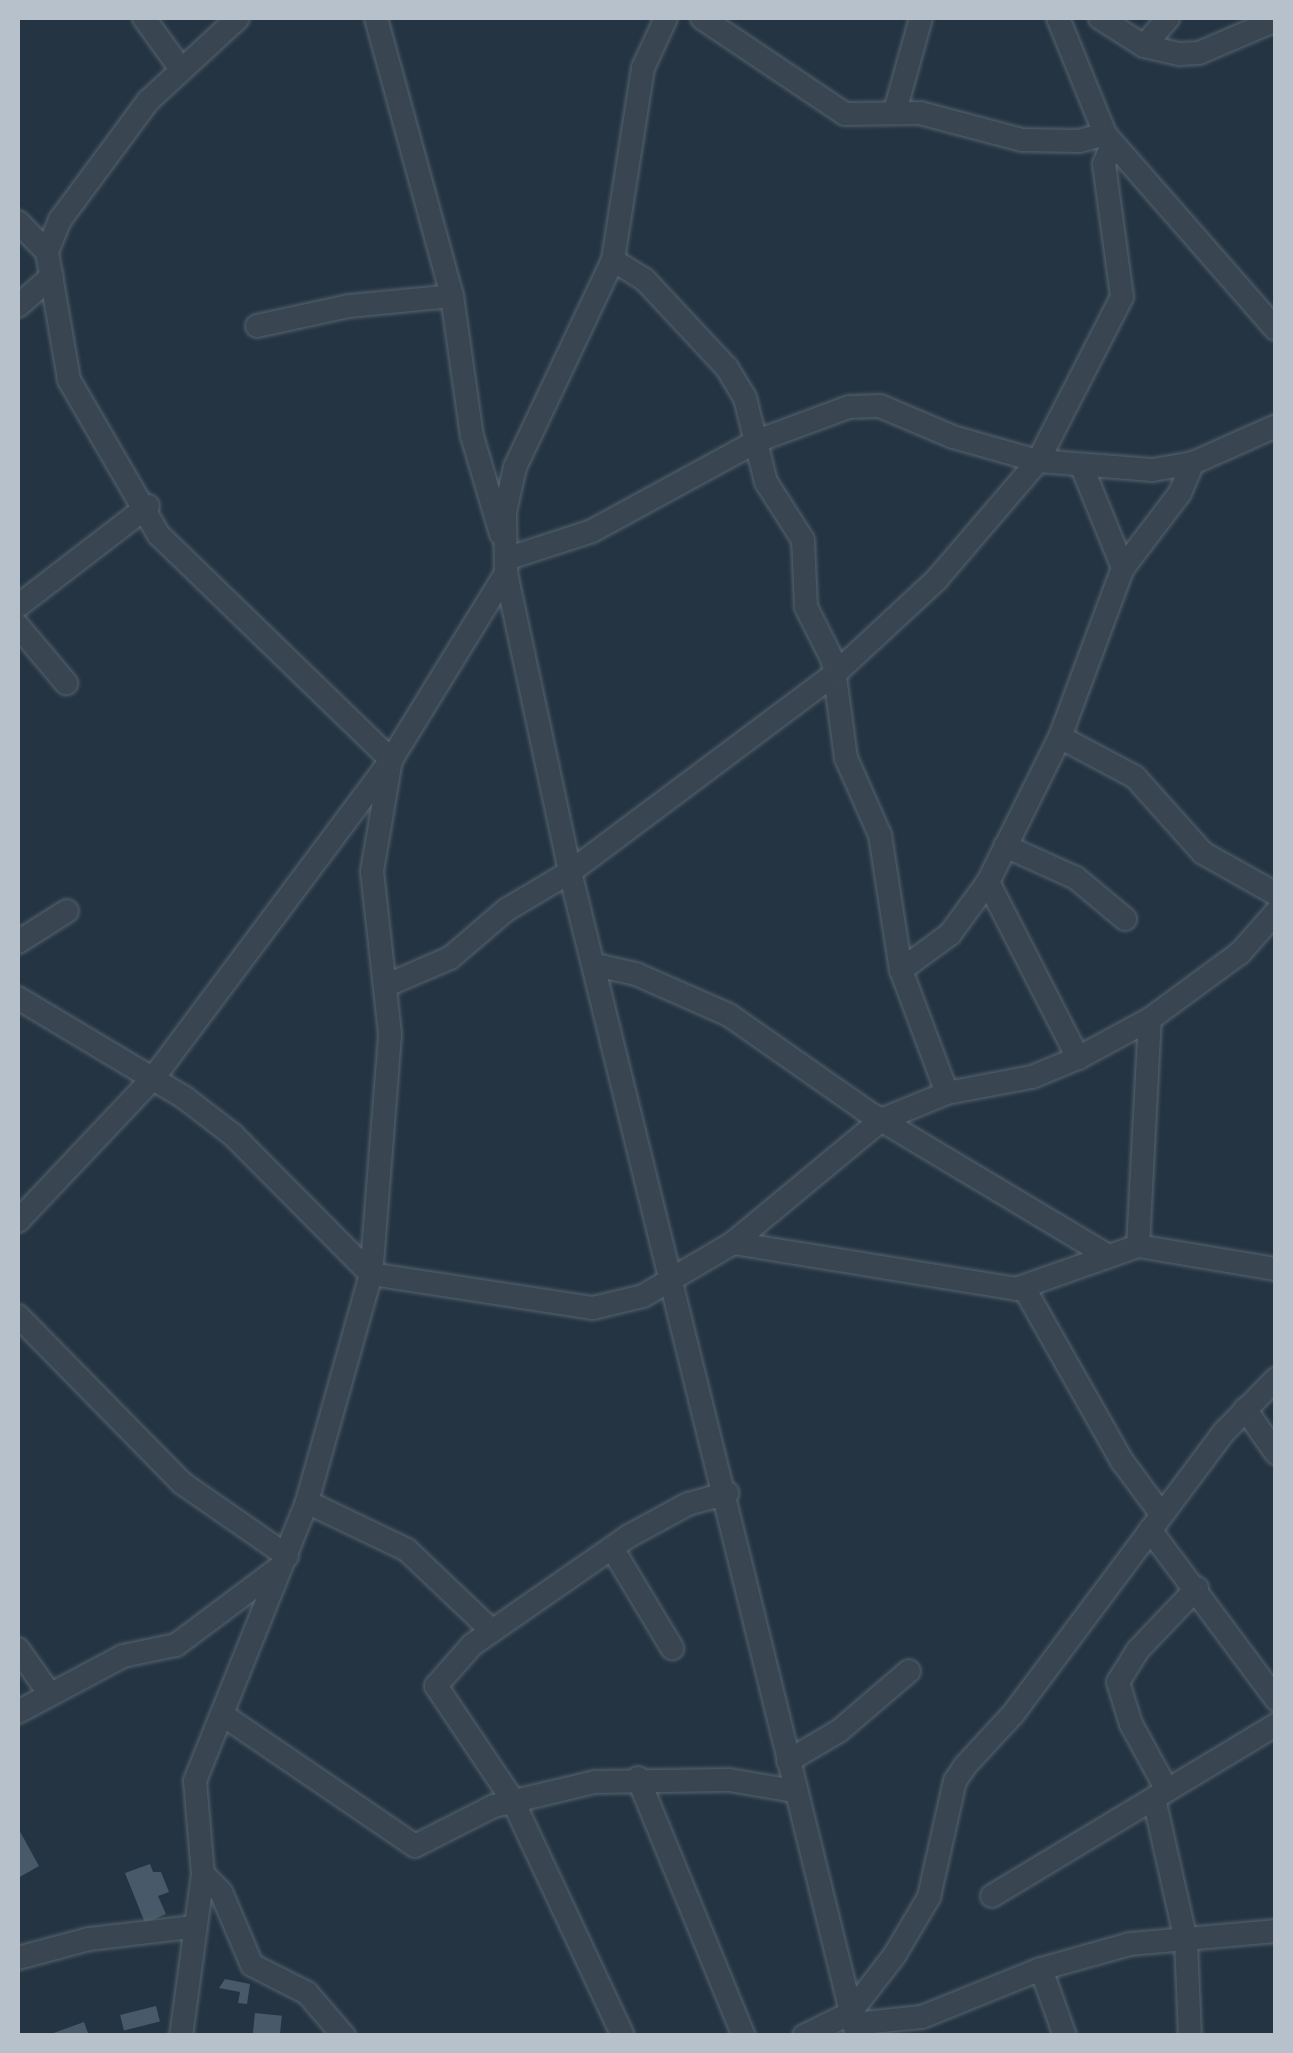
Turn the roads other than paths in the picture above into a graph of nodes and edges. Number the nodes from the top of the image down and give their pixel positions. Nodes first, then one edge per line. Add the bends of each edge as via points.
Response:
1 (144, 18) edge
2 (238, 18) edge
3 (376, 18) edge
4 (666, 18) edge
5 (702, 18) edge
6 (921, 18) edge
7 (1058, 18) edge
8 (1100, 18) edge
9 (1168, 18) edge
10 (1276, 20) edge
11 (1144, 46) junction
12 (180, 68) junction
13 (896, 111) junction
14 (1108, 139) junction
15 (18, 222) edge
16 (47, 252) junction
17 (613, 260) junction
18 (52, 276) junction
19 (452, 296) junction
20 (18, 306) edge
21 (257, 326) dead end
22 (1276, 329) edge
23 (1276, 426) edge
24 (758, 441) junction
25 (1038, 461) junction
26 (1193, 463) junction
27 (1082, 467) junction
28 (148, 506) junction
29 (506, 558) junction
30 (1123, 568) junction
31 (18, 606) edge
32 (18, 626) edge
33 (836, 673) junction
34 (66, 683) dead end
35 (1060, 737) junction
36 (390, 760) junction
37 (1005, 846) junction
38 (570, 872) junction
39 (988, 882) junction
40 (1276, 894) edge
41 (67, 911) dead end
42 (1276, 912) edge
43 (1125, 919) dead end
44 (18, 942) edge
45 (596, 965) junction
46 (901, 970) junction
47 (385, 986) junction
48 (18, 998) edge
49 (1150, 1019) junction
50 (1078, 1058) junction
51 (154, 1077) junction
52 (947, 1093) junction
53 (881, 1120) junction
54 (18, 1220) edge
55 (733, 1243) junction
56 (1138, 1246) junction
57 (1108, 1254) junction
58 (1276, 1269) edge
59 (371, 1274) junction
60 (673, 1281) junction
61 (1024, 1288) junction
62 (18, 1316) edge
63 (1276, 1380) edge
64 (1245, 1410) junction
65 (1276, 1453) edge
66 (728, 1492) junction
67 (308, 1502) junction
68 (1156, 1522) junction
69 (612, 1548) junction
70 (283, 1562) junction
71 (1196, 1588) junction
72 (492, 1631) junction
73 (18, 1648) edge
74 (672, 1648) dead end
75 (909, 1671) dead end
76 (49, 1693) junction
77 (1276, 1699) edge
78 (18, 1712) edge
79 (223, 1715) junction
80 (1276, 1725) edge
81 (788, 1761) junction
82 (638, 1778) junction
83 (795, 1791) junction
84 (1161, 1796) junction
85 (512, 1800) junction
86 (203, 1874) junction
87 (992, 1896) dead end
88 (193, 1928) junction
89 (1276, 1931) edge
90 (1186, 1941) junction
91 (18, 1958) edge
92 (1040, 1969) junction
93 (854, 2025) edge
94 (181, 2036) edge
95 (344, 2036) edge
96 (624, 2036) edge
97 (744, 2036) edge
98 (804, 2036) edge
99 (1065, 2036) edge
100 (1190, 2036) edge

1 - 12 street
2 - 12 street
3 - 19 street
4 - 17 street via 644,68
5 - 13 street via 825,106 845,114
6 - 13 street
7 - 14 street
8 - 11 street
9 - 11 street
10 - 11 street via 1200,53
12 - 16 street via 90,177
13 - 14 street via 1022,140
14 - 22 street
14 - 25 street via 1104,164 1122,297
15 - 16 street
16 - 18 street
17 - 24 street via 644,279 727,368
17 - 29 street via 515,467
18 - 20 street
18 - 28 street via 69,380
19 - 21 street via 349,306
19 - 29 street via 472,436
23 - 26 street
24 - 25 street via 868,404
24 - 29 street via 643,508
24 - 33 street via 766,482 808,552 804,600
25 - 27 street
25 - 33 street via 936,579
26 - 27 street via 1153,470
26 - 30 street via 1180,493
27 - 30 street
28 - 31 street
28 - 36 street via 160,534
29 - 36 street
29 - 38 street
30 - 35 street
32 - 34 street
33 - 38 street
33 - 46 street via 846,758 880,835
35 - 37 street
35 - 40 street via 1124,769 1203,853
36 - 47 street via 372,870
36 - 51 street
37 - 39 street
37 - 43 street via 1076,878
38 - 45 street
38 - 47 street via 506,910 450,958
39 - 46 street via 950,934
39 - 50 street
41 - 44 street
42 - 49 street via 1240,953
45 - 53 street via 636,974 729,1015
45 - 60 street
46 - 52 street
47 - 59 street via 388,1086
48 - 51 street via 90,1047
49 - 50 street
49 - 56 street
50 - 52 street via 1032,1077
51 - 54 street
51 - 59 street via 233,1136
52 - 53 street
53 - 55 street
53 - 57 street
55 - 60 street
55 - 61 street
56 - 57 street
56 - 58 street
57 - 61 street
59 - 60 street via 592,1308
59 - 67 street
60 - 66 street
61 - 68 street
62 - 70 street via 182,1483
63 - 64 street
64 - 65 street
64 - 68 street
66 - 69 street via 659,1518
66 - 81 street
67 - 70 street
67 - 72 street via 407,1550
68 - 71 street
68 - 93 street via 954,1782 930,1896
69 - 72 street
69 - 74 street
70 - 76 street via 176,1644 123,1656
70 - 79 street
71 - 77 street
71 - 84 street via 1136,1650 1118,1682
72 - 85 street via 451,1664 436,1686
73 - 76 street
75 - 81 street via 839,1731
76 - 78 street
79 - 85 street via 415,1846
79 - 86 street via 195,1781
80 - 84 street
81 - 83 street
82 - 83 street via 729,1780
82 - 85 street
82 - 97 street
83 - 93 street
84 - 87 street
84 - 90 street
85 - 96 street
86 - 88 street
86 - 95 street via 221,1892 252,1965 306,1993
88 - 91 street via 89,1940
88 - 94 street
89 - 90 street
90 - 92 street via 1130,1944
90 - 100 street
92 - 93 street via 922,2017
92 - 99 street
93 - 98 street

